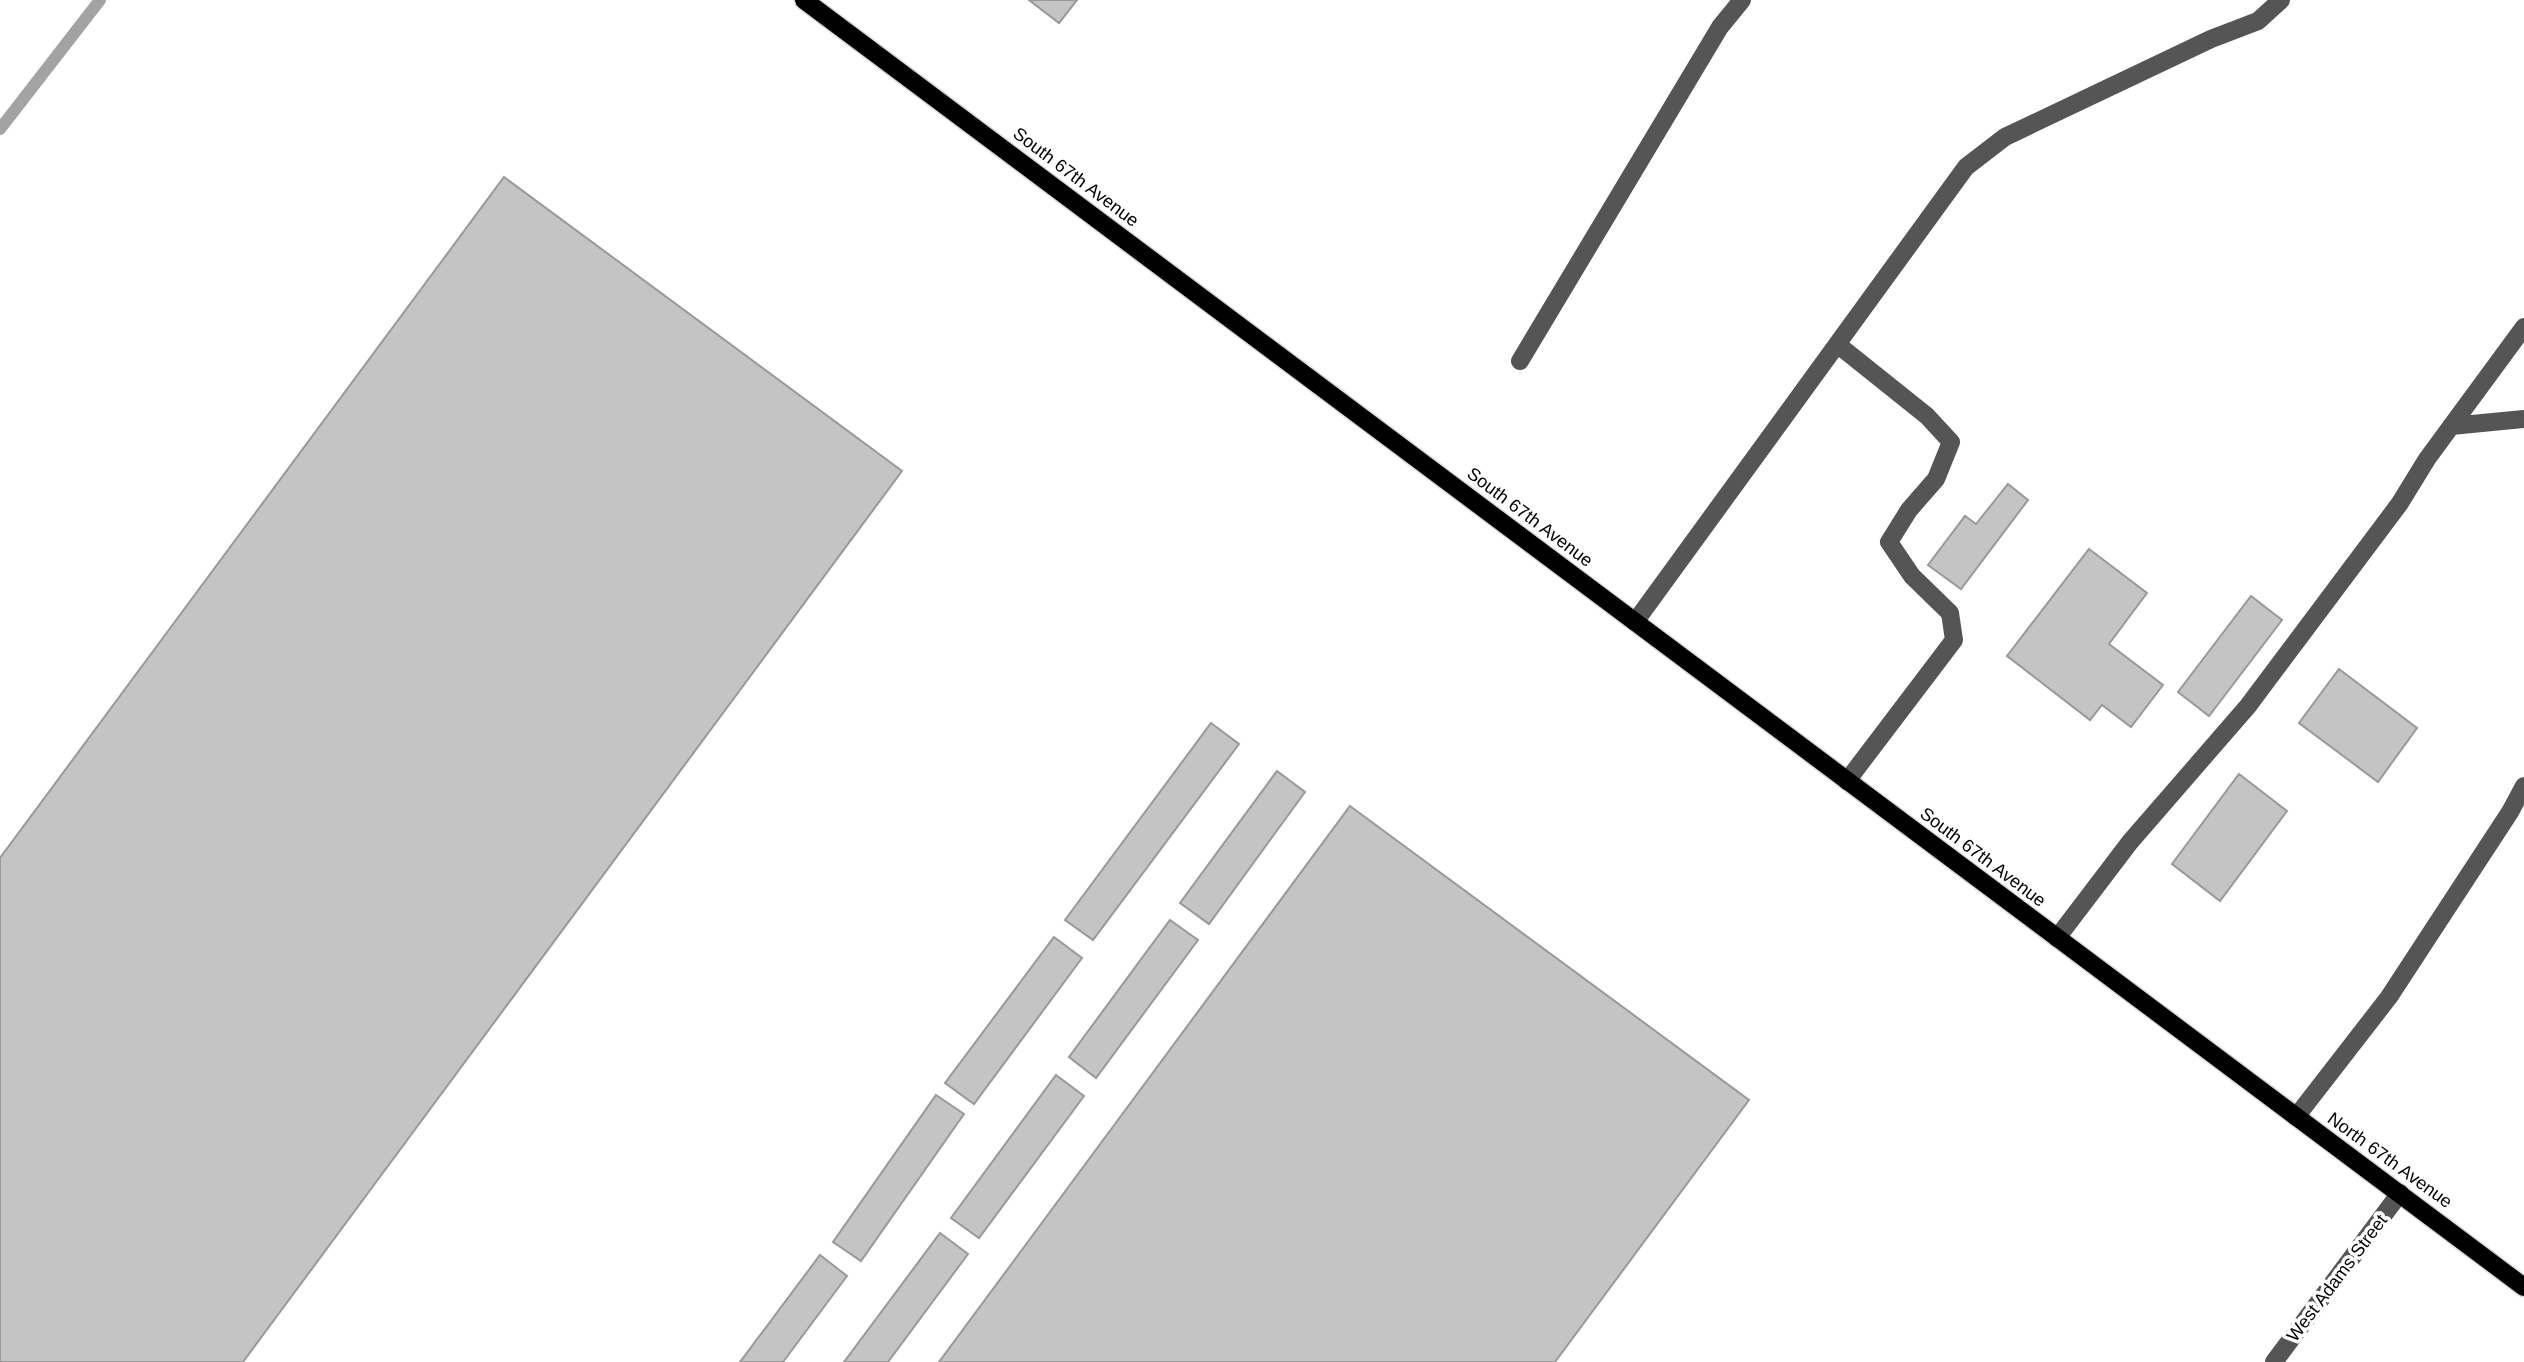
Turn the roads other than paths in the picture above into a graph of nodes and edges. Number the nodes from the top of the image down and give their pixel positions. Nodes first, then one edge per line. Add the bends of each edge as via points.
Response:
1 (804, 0) edge
2 (1742, 0) edge
3 (2281, 0) edge
4 (2524, 327) edge
5 (1837, 344) junction
6 (1520, 361) dead end
7 (2524, 419) edge
8 (2451, 426) junction
9 (1635, 622) junction
10 (1847, 781) junction
11 (2524, 786) edge
12 (2057, 938) junction
13 (2230, 1068) joint
14 (2296, 1117) junction
15 (2400, 1193) junction
16 (2524, 1286) edge
17 (2274, 1362) edge

1 - 9 main road, South 67th Avenue
2 - 6 street via 1720,27
3 - 5 street via 2258,21 2005,137 1966,167
4 - 8 street
5 - 9 street
5 - 10 street via 1927,416 1951,442 1936,479 1889,542 1912,576 1950,613 1954,640
7 - 8 street
8 - 12 street via 2400,503 2248,706 2130,842
9 - 10 main road, South 67th Avenue
10 - 12 main road, South 67th Avenue
11 - 14 street via 2389,997
12 - 13 main road, South 67th Avenue
13 - 14 main road, North 67th Avenue
14 - 15 main road, North 67th Avenue
15 - 16 main road, North 67th Avenue
15 - 17 street, West Adams Street

